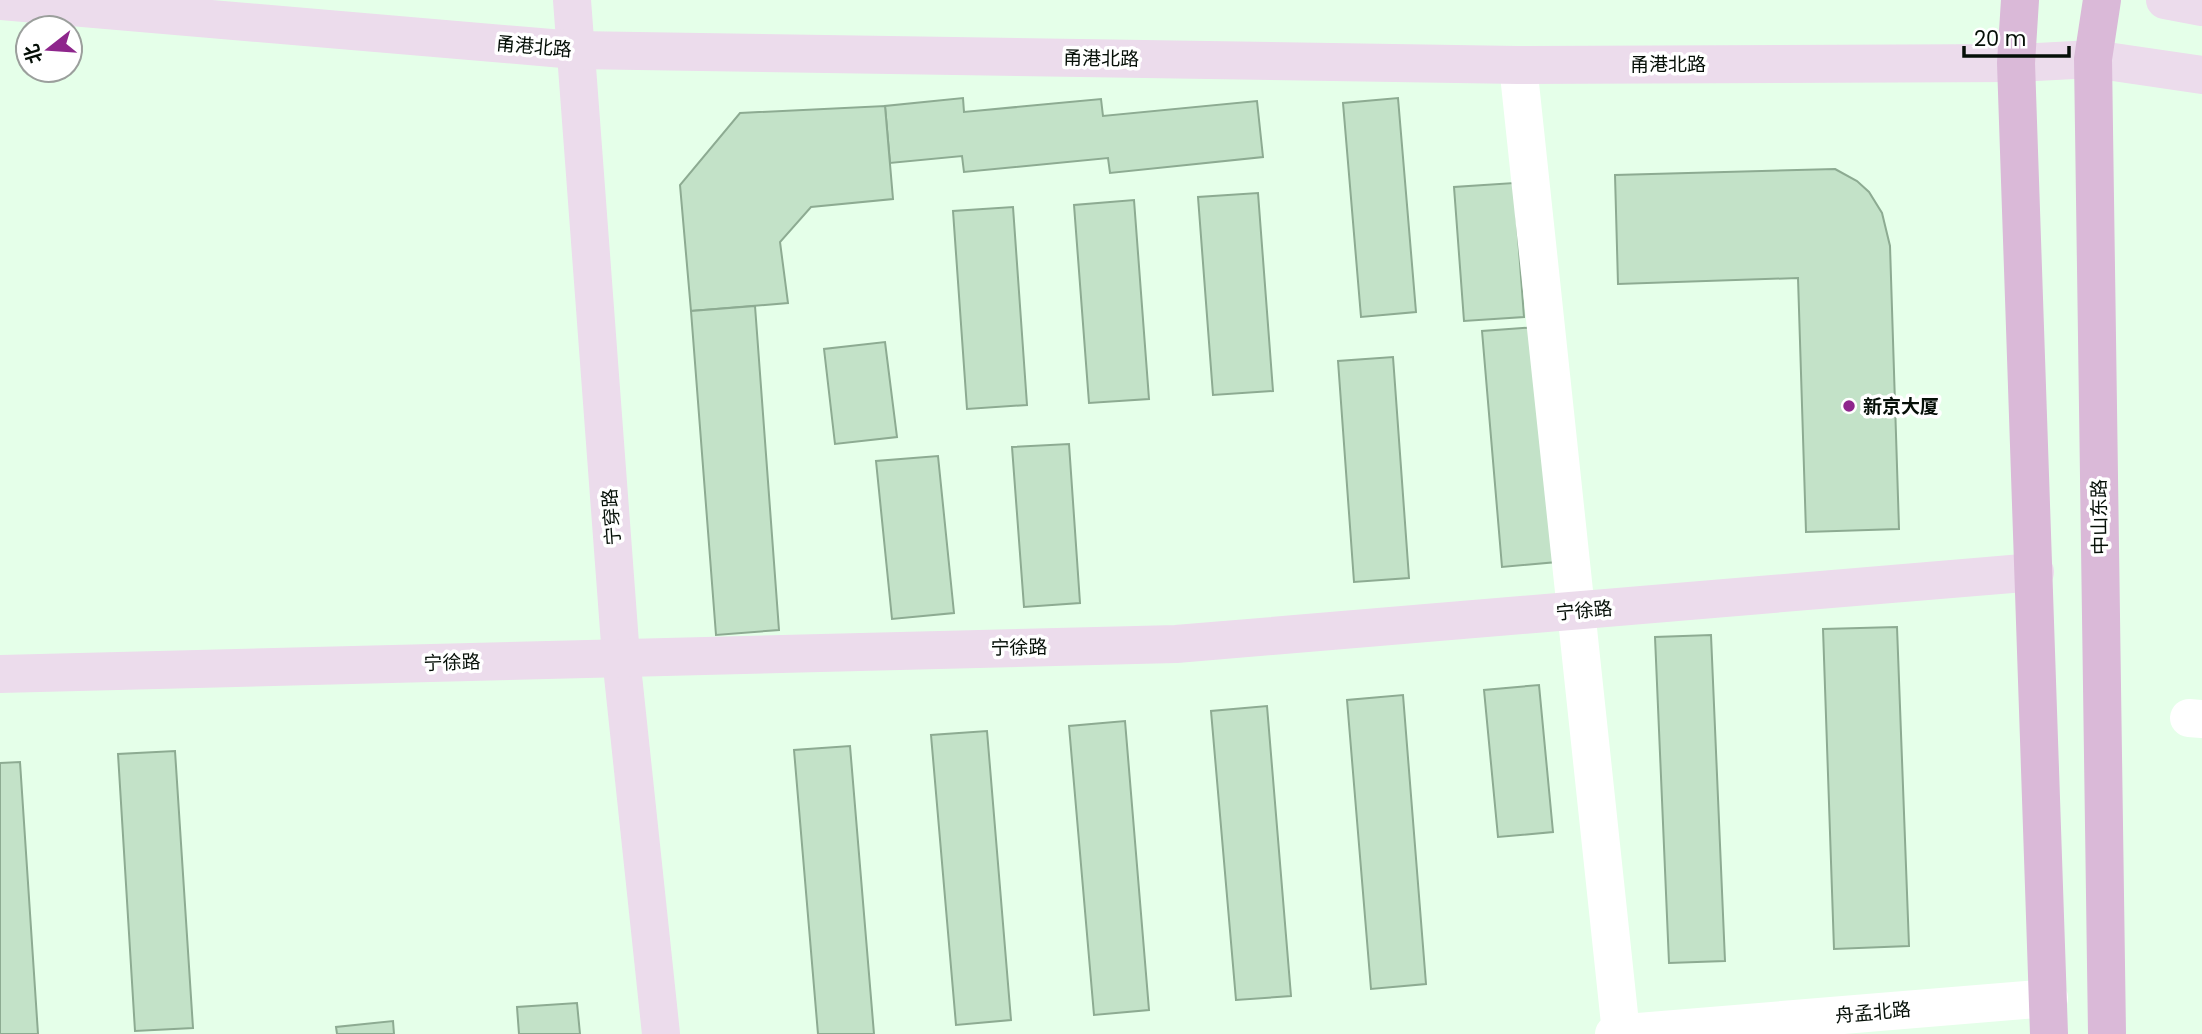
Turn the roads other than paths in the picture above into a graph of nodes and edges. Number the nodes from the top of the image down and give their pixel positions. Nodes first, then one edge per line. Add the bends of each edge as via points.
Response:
1 (572, 0) edge
2 (2020, 0) edge
3 (2102, 0) edge
4 (2165, 0) edge
5 (0, 1) edge
6 (2202, 7) edge
7 (575, 50) junction
8 (2093, 59) junction
9 (2016, 63) junction
10 (1518, 65) junction
11 (2202, 75) edge
12 (2035, 572) junction
13 (1577, 611) junction
14 (621, 657) junction
15 (0, 674) edge
16 (2049, 1016) edge
17 (1621, 1033) edge
18 (661, 1034) edge
19 (1614, 1034) edge
20 (2107, 1034) edge

1 - 7 street, 宁穿路
2 - 9 main road
3 - 8 main road, 中山东路
4 - 6 street
5 - 7 street, 甬港北路
7 - 10 street, 甬港北路
7 - 14 street, 宁穿路
8 - 9 street, 甬港北路
8 - 11 street, 甬港北路
8 - 20 main road, 中山东路
9 - 10 street, 甬港北路
9 - 12 main road
10 - 13 street
12 - 13 street, 宁徐路
12 - 16 main road
13 - 14 street, 宁徐路 via 1176,643
13 - 17 street
14 - 15 street, 宁徐路
14 - 18 street, 宁穿路
16 - 17 street, 舟孟北路
17 - 19 street, 舟孟北路

